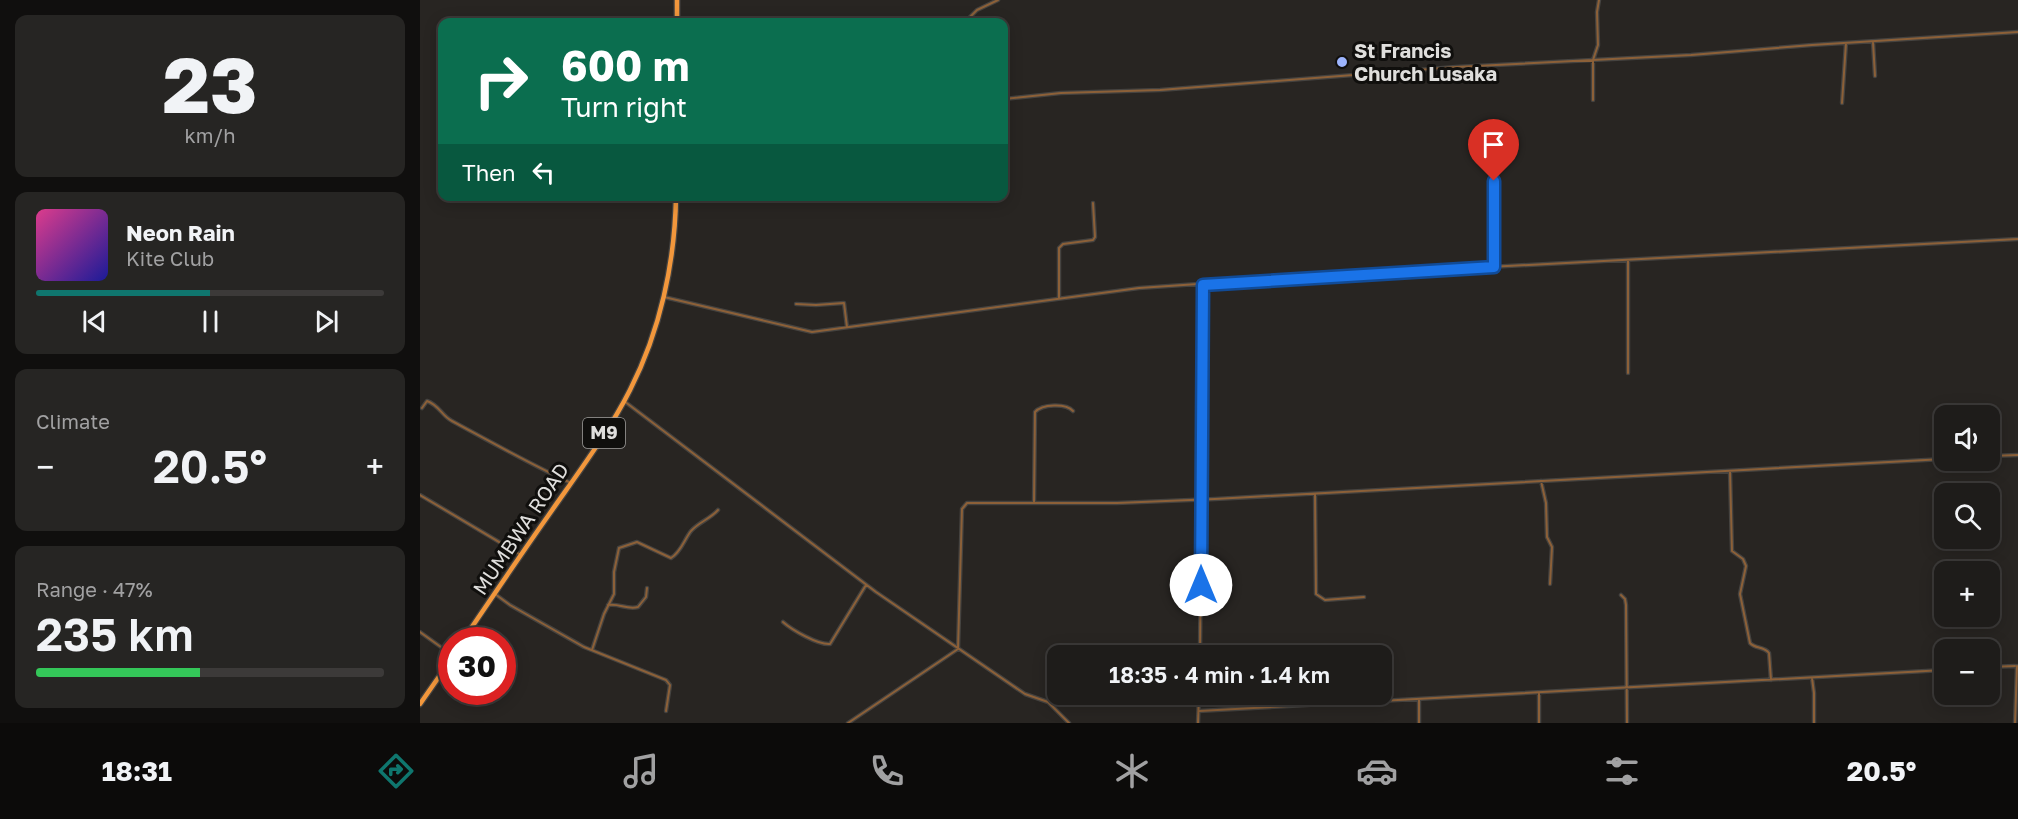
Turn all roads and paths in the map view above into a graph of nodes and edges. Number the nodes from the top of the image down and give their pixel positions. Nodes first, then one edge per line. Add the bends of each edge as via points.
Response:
1 (677, 0) edge
2 (998, 0) edge
3 (1599, 0) edge
4 (677, 18) edge
5 (969, 18) edge
6 (2018, 32) edge
7 (1873, 41) junction
8 (1846, 43) junction
9 (1593, 60) junction
10 (1875, 76) dead end
11 (1008, 99) edge
12 (1593, 100) dead end
13 (1842, 102) dead end
14 (1494, 181) dead end
15 (676, 201) edge
16 (1094, 203) dead end
17 (2018, 239) edge
18 (1628, 260) junction
19 (1494, 267) junction
20 (1203, 285) junction
21 (664, 297) junction
22 (1059, 298) junction
23 (796, 303) dead end
24 (847, 327) junction
25 (1628, 373) dead end
26 (624, 401) junction
27 (422, 408) dead end
28 (1073, 411) dead end
29 (2018, 454) edge
30 (2000, 455) edge
31 (1934, 460) edge
32 (1730, 470) junction
33 (1541, 480) junction
34 (571, 483) junction
35 (1315, 494) junction
36 (420, 495) edge
37 (1202, 498) junction
38 (1034, 503) junction
39 (718, 510) dead end
40 (521, 555) junction
41 (866, 584) junction
42 (1550, 584) dead end
43 (647, 588) dead end
44 (495, 594) junction
45 (1621, 595) dead end
46 (1364, 597) dead end
47 (608, 605) junction
48 (783, 622) dead end
49 (472, 627) edge
50 (420, 632) edge
51 (1200, 645) edge
52 (438, 646) edge
53 (958, 649) junction
54 (592, 650) junction
55 (2017, 666) edge
56 (2000, 667) edge
57 (1934, 671) edge
58 (438, 678) edge
59 (1812, 678) junction
60 (1771, 680) junction
61 (1627, 689) junction
62 (1539, 693) junction
63 (1419, 700) junction
64 (420, 704) edge
65 (1199, 705) edge
66 (666, 711) dead end
67 (1199, 711) junction
68 (848, 723) edge
69 (1069, 723) edge
70 (1198, 723) edge
71 (1419, 723) edge
72 (1539, 723) edge
73 (1627, 723) edge
74 (1814, 723) edge
75 (2015, 723) edge

1 - 4 main road
2 - 5 street
3 - 9 street via 1598,45
6 - 7 street
7 - 8 street
7 - 10 street
8 - 9 street
8 - 13 street
9 - 11 street
9 - 12 street
14 - 19 street
15 - 21 main road, MUMBWA ROAD / M9
16 - 22 street via 1095,237 1059,248
17 - 18 street
18 - 19 street
18 - 25 street
19 - 20 street
20 - 22 street
20 - 37 street
21 - 24 street via 803,331
21 - 26 main road, MUMBWA ROAD / M9
22 - 24 street
23 - 24 street via 844,303
26 - 34 main road, MUMBWA ROAD / M9
26 - 41 street
27 - 34 street via 431,402 448,419
28 - 38 street via 1067,406 1040,407 1035,412
29 - 30 street
31 - 32 street
32 - 33 street
32 - 60 street via 1732,551 1746,566 1740,596 1750,643 1769,653
33 - 35 street
33 - 42 street via 1547,537 1552,547
34 - 40 main road, MUMBWA ROAD / M9
35 - 37 street
35 - 46 street via 1316,594 1324,600
36 - 40 street
37 - 38 street
37 - 51 street
38 - 53 street via 963,506
39 - 47 street via 692,530 671,558 637,542 619,548 615,591
40 - 44 main road, MUMBWA ROAD / M9
41 - 48 street via 830,644 813,641
41 - 53 street
43 - 47 street via 638,607
44 - 49 main road, MUMBWA ROAD / M9
44 - 54 street
45 - 61 street via 1626,605
47 - 54 street
50 - 52 street
53 - 68 street
53 - 69 street via 1026,694 1048,702
54 - 66 street via 668,682
55 - 56 street
55 - 75 street
57 - 59 street
58 - 64 main road
59 - 60 street
59 - 74 street
60 - 61 street
61 - 62 street
61 - 73 street
62 - 63 street
62 - 72 street
63 - 67 street
63 - 71 street
65 - 67 street
67 - 70 street

